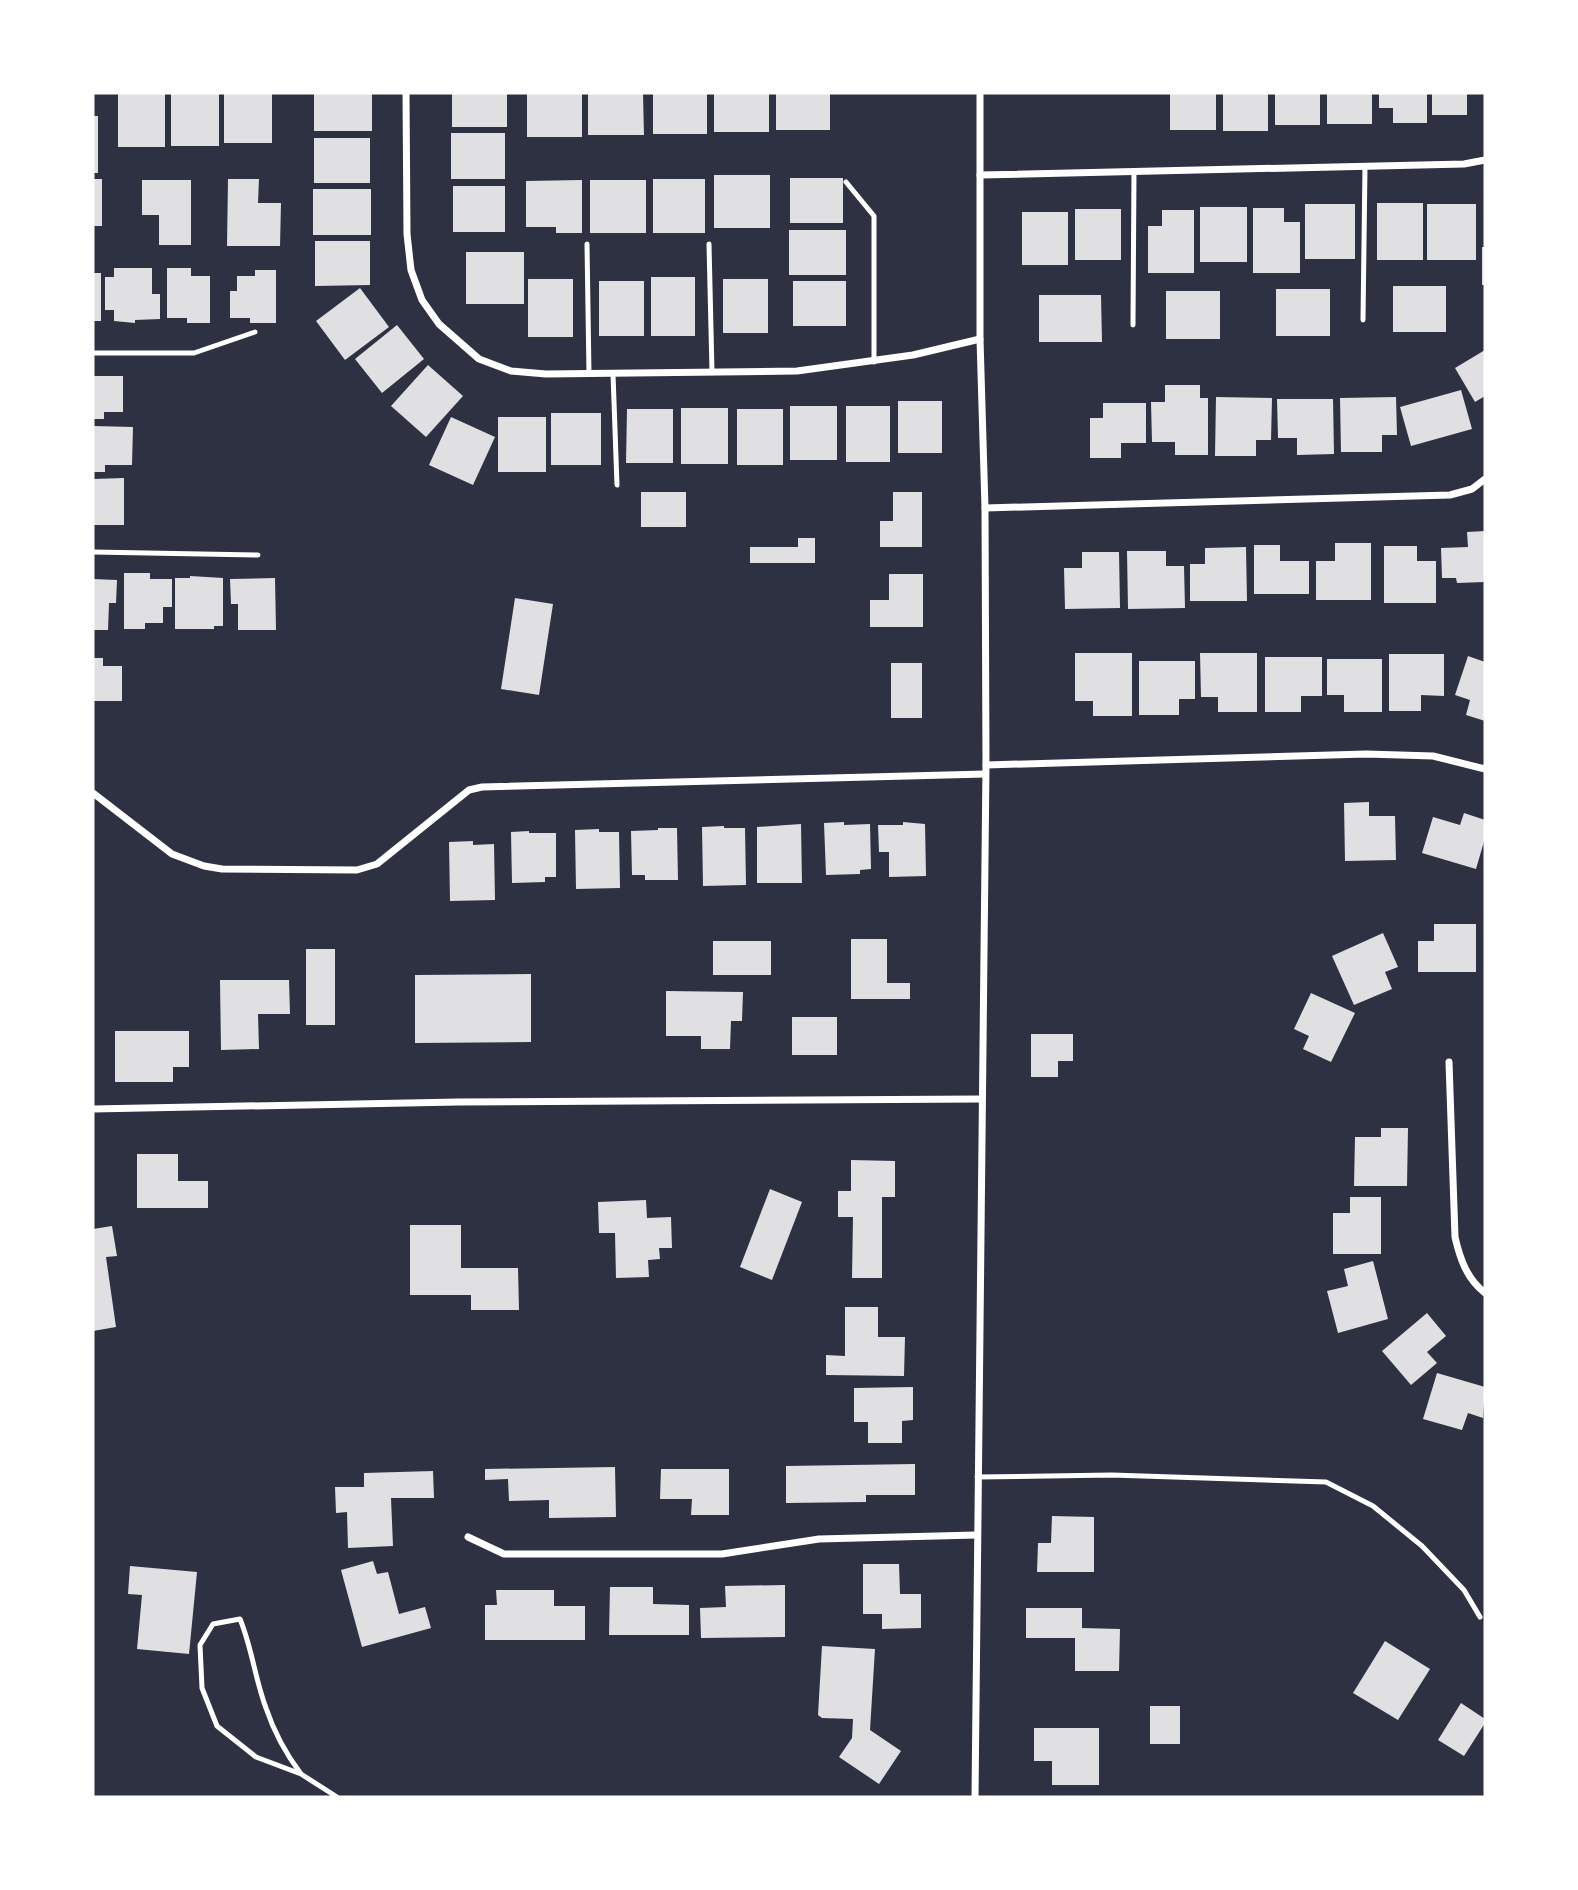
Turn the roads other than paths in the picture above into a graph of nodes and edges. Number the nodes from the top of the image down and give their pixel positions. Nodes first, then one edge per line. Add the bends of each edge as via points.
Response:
1 (406, 93) edge
2 (980, 93) edge
3 (1485, 160) edge
4 (1365, 166) junction
5 (1134, 171) junction
6 (980, 175) junction
7 (846, 182) dead end
8 (587, 244) dead end
9 (709, 244) dead end
10 (1363, 320) dead end
11 (1133, 325) dead end
12 (255, 332) dead end
13 (980, 339) junction
14 (93, 354) edge
15 (874, 362) junction
16 (712, 372) junction
17 (589, 374) junction
18 (613, 374) junction
19 (1485, 479) edge
20 (617, 485) dead end
21 (985, 508) junction
22 (93, 552) edge
23 (258, 555) dead end
24 (986, 765) junction
25 (1485, 769) edge
26 (985, 774) junction
27 (93, 793) edge
28 (1449, 1062) dead end
29 (981, 1099) junction
30 (93, 1109) edge
31 (1485, 1293) edge
32 (977, 1477) junction
33 (976, 1535) junction
34 (468, 1536) dead end
35 (1480, 1617) dead end
36 (302, 1774) junction
37 (337, 1797) edge
38 (975, 1797) edge

1 - 17 street via 407,234 411,270 422,300 439,324 479,359 511,371
2 - 6 street
3 - 4 street
4 - 5 street
4 - 10 lane
5 - 6 street
5 - 11 lane
6 - 13 street
7 - 15 lane via 874,216
8 - 17 lane
9 - 16 lane
12 - 14 lane via 194,353
13 - 15 street
13 - 21 street
15 - 16 street via 797,371
16 - 18 street
17 - 18 street
18 - 20 lane
19 - 21 street via 1472,489 1450,495
21 - 24 street
22 - 23 lane
24 - 25 street via 1366,754 1433,756
24 - 26 street
26 - 27 street via 482,787 470,790 377,864 357,870 204,866 172,854
26 - 29 street
28 - 31 street via 1455,1237 1461,1261
29 - 30 street
29 - 32 street
32 - 33 street
32 - 35 lane via 1112,1475 1325,1482 1373,1506 1422,1546 1464,1590
33 - 34 street via 819,1539 722,1554 504,1554
33 - 38 street
36 - 36 lane via 256,1758 217,1726 202,1688 200,1645 213,1623 240,1619 265,1707 284,1751
36 - 37 lane

